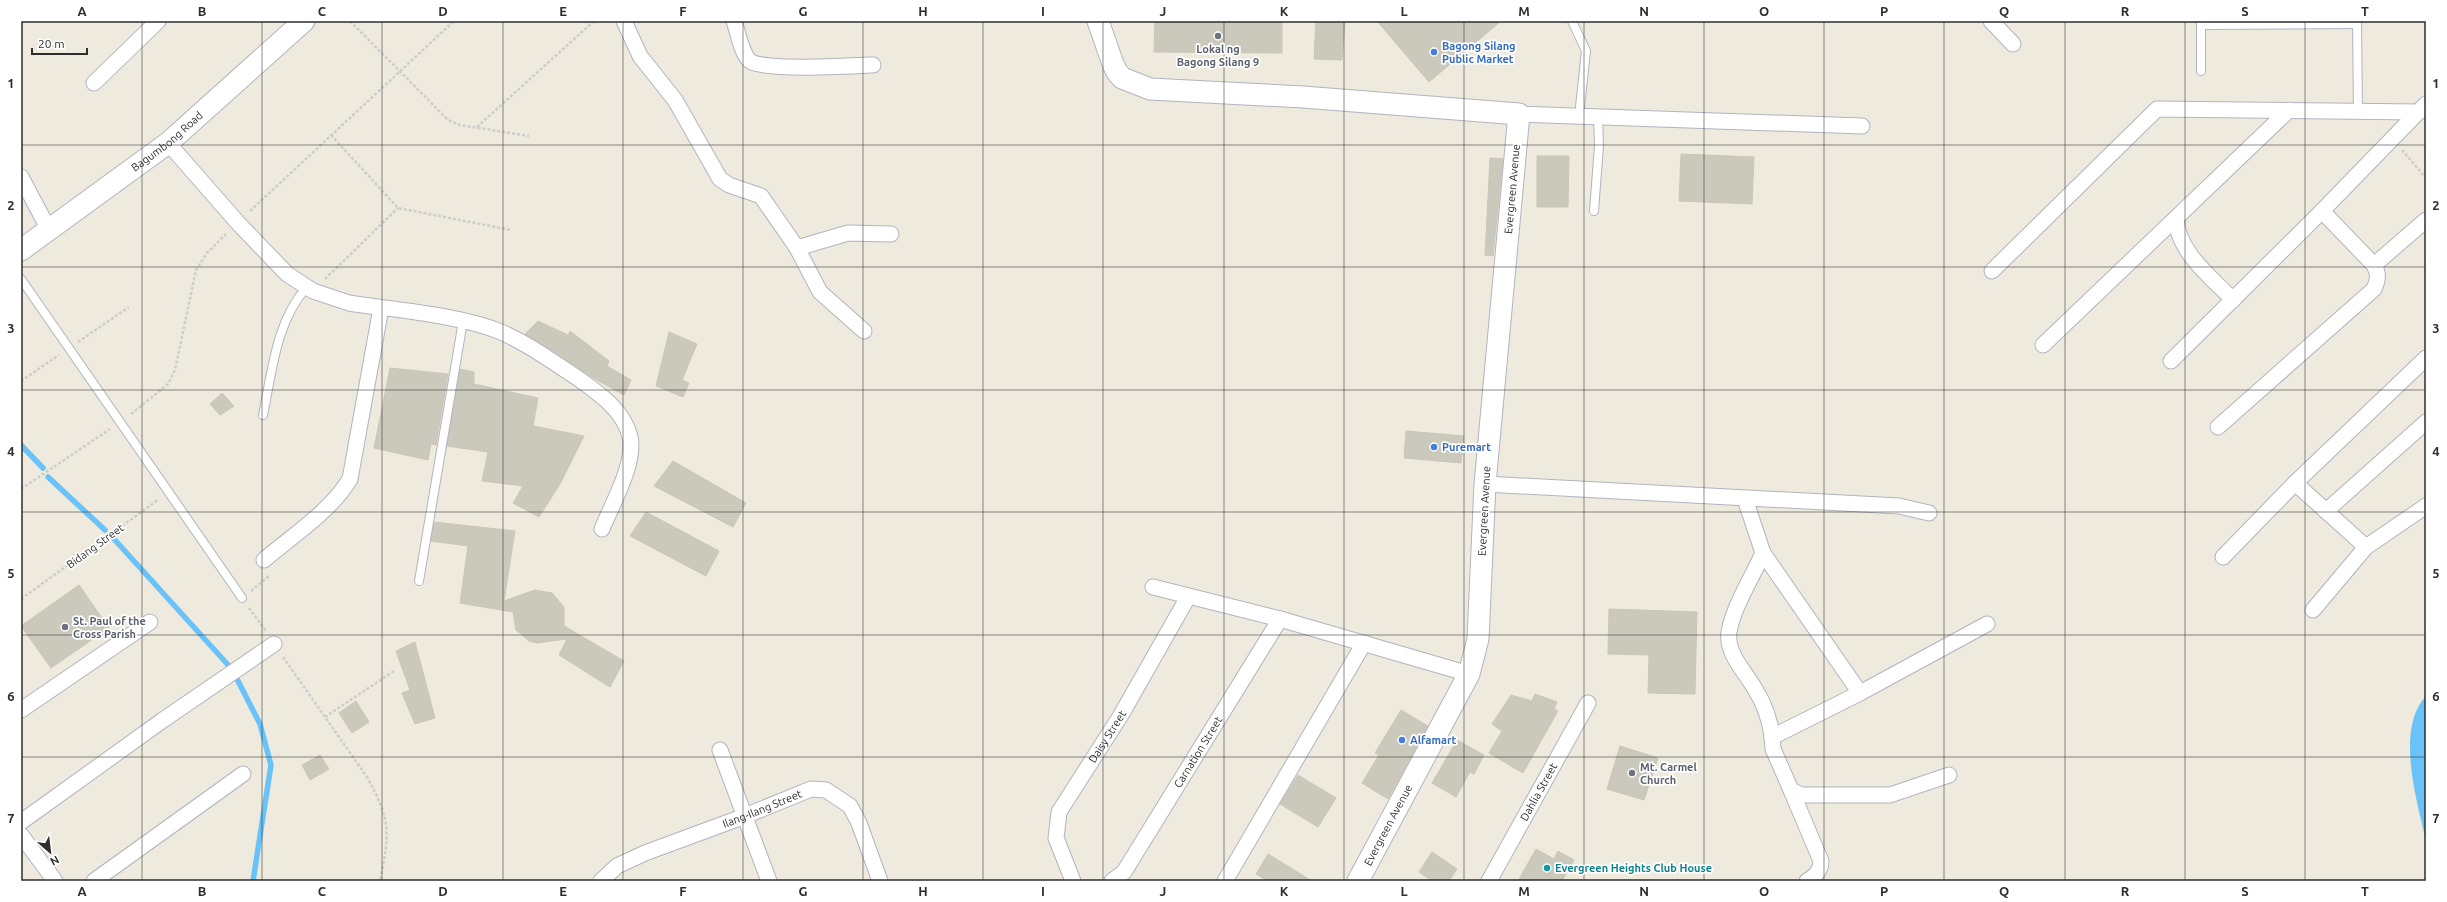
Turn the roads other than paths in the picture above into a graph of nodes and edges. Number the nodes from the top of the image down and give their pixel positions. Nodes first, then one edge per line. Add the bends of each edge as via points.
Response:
1 (158, 21) edge
2 (304, 21) edge
3 (624, 21) edge
4 (734, 21) edge
5 (1098, 21) edge
6 (1572, 21) edge
7 (1991, 21) edge
8 (2201, 23) edge
9 (2357, 23) edge
10 (2013, 44) dead end
11 (873, 65) dead end
12 (2201, 71) dead end
13 (94, 84) dead end
14 (2422, 108) edge
15 (2289, 110) junction
16 (2358, 113) junction
17 (1519, 114) junction
18 (1579, 116) junction
19 (1598, 116) junction
20 (1862, 126) dead end
21 (168, 143) junction
22 (21, 177) edge
23 (1594, 210) dead end
24 (2322, 211) junction
25 (2176, 220) junction
26 (2426, 220) edge
27 (49, 230) junction
28 (891, 234) dead end
29 (797, 248) junction
30 (21, 250) edge
31 (2374, 265) junction
32 (1992, 271) dead end
33 (21, 279) edge
34 (309, 289) junction
35 (2233, 300) junction
36 (380, 308) junction
37 (463, 322) junction
38 (864, 331) dead end
39 (2043, 345) dead end
40 (2426, 358) edge
41 (2171, 361) dead end
42 (263, 414) dead end
43 (2426, 422) edge
44 (2218, 427) dead end
45 (2295, 483) junction
46 (1485, 484) junction
47 (1745, 499) junction
48 (2426, 506) edge
49 (2326, 511) junction
50 (1929, 513) dead end
51 (602, 529) dead end
52 (2366, 547) junction
53 (1763, 553) junction
54 (2223, 557) dead end
55 (264, 560) road end
56 (419, 581) dead end
57 (1153, 587) dead end
58 (1188, 597) junction
59 (242, 598) road end
60 (2313, 610) dead end
61 (1280, 619) junction
62 (150, 622) dead end
63 (1987, 624) dead end
64 (1364, 643) junction
65 (274, 644) road end
66 (1469, 674) junction
67 (1860, 693) junction
68 (1588, 703) dead end
69 (21, 710) edge
70 (1772, 737) junction
71 (720, 750) dead end
72 (243, 774) dead end
73 (1949, 775) dead end
74 (1791, 790) junction
75 (745, 816) junction
76 (21, 822) edge
77 (21, 835) edge
78 (55, 881) edge
79 (94, 881) edge
80 (601, 881) edge
81 (769, 881) edge
82 (880, 881) edge
83 (1073, 881) edge
84 (1112, 881) edge
85 (1225, 881) edge
86 (1358, 881) edge
87 (1489, 881) edge
88 (1807, 881) edge

1 - 13 street
2 - 21 street, Bagumbong Road
3 - 29 street via 640,56 675,100 720,179 761,196
4 - 11 street via 747,58 753,64
5 - 17 street via 1117,72 1122,78 1150,89 1303,97
6 - 18 lane via 1586,51
7 - 10 street
8 - 9 lane
8 - 12 lane
9 - 16 lane
14 - 16 street
14 - 24 street
15 - 16 street
15 - 25 street
15 - 32 street via 2156,109
17 - 18 street
17 - 46 street, Evergreen Avenue
18 - 19 street
19 - 20 street
19 - 23 lane via 1599,146
21 - 27 street, Bagumbong Road
21 - 34 street via 273,261
22 - 27 street
24 - 31 street
24 - 35 street
25 - 35 street via 2177,232 2187,251
25 - 39 street
26 - 31 street
27 - 30 street, Bagumbong Road
28 - 29 street via 848,233
29 - 38 street via 820,292
31 - 44 street via 2378,272 2378,281 2374,289
33 - 59 lane
34 - 36 street via 338,300
34 - 42 lane via 288,313
35 - 41 street
36 - 37 street
36 - 55 street via 350,479 329,504
37 - 51 street via 501,332 543,355 590,387 611,405 622,419 630,438 630,460
37 - 56 lane
40 - 45 street
43 - 49 street
45 - 49 street
45 - 54 street
46 - 47 street
46 - 66 street, Evergreen Avenue via 1478,639
47 - 50 street via 1899,506
47 - 53 street
48 - 52 street
49 - 52 street
52 - 60 street
53 - 67 street
53 - 70 street via 1729,632 1735,659 1755,687 1770,718
57 - 58 street
58 - 61 street
58 - 83 street, Daisy Street via 1122,715 1059,812 1056,838
61 - 64 street
61 - 84 street, Carnation Street via 1124,872
62 - 69 street
63 - 67 street
64 - 66 street
64 - 85 street
65 - 76 street via 162,720
66 - 86 street, Evergreen Avenue
67 - 70 street
68 - 87 street, Dahlia Street
70 - 74 street via 1773,749
71 - 75 street
72 - 79 street
73 - 74 street via 1890,795 1801,795
74 - 88 street via 1821,861 1821,867 1816,875
75 - 80 street, Ilang-Ilang Street via 645,853 617,866
75 - 81 street
75 - 82 street, Ilang-Ilang Street via 811,789 826,790 850,806 859,823
77 - 78 street

